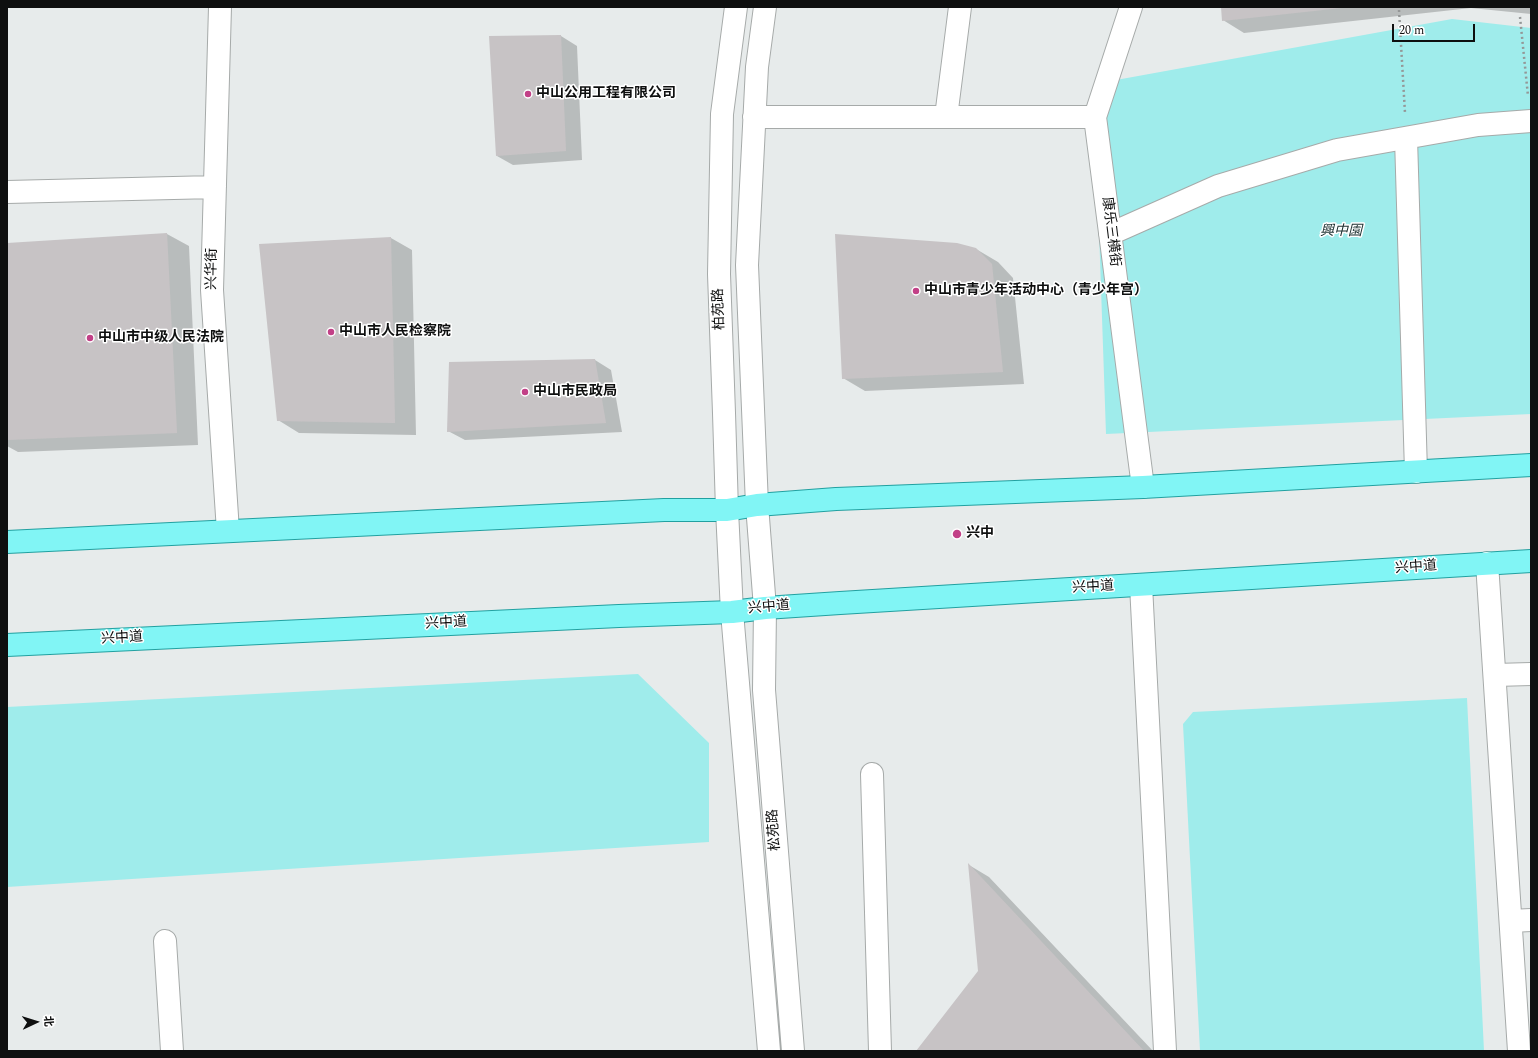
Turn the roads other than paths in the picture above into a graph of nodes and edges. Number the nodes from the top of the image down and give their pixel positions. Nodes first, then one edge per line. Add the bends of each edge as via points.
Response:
1 (220, 7) edge
2 (736, 7) edge
3 (765, 7) edge
4 (960, 7) edge
5 (1131, 7) edge
6 (754, 117) junction
7 (946, 117) junction
8 (1095, 117) junction
9 (1531, 121) edge
10 (1406, 138) junction
11 (215, 187) junction
12 (7, 192) edge
13 (1110, 234) junction
14 (1531, 465) edge
15 (1416, 472) junction
16 (1143, 486) junction
17 (758, 505) junction
18 (727, 510) junction
19 (228, 531) junction
20 (7, 542) edge
21 (1531, 561) edge
22 (1487, 563) junction
23 (1142, 586) junction
24 (765, 608) junction
25 (732, 612) junction
26 (7, 645) edge
27 (1495, 674) junction
28 (1531, 674) edge
29 (872, 774) dead end
30 (1521, 920) edge
31 (165, 941) dead end
32 (172, 1051) edge
33 (769, 1051) edge
34 (793, 1051) edge
35 (880, 1051) edge
36 (1165, 1051) edge
37 (1520, 1051) edge

1 - 11 street, 兴华街
2 - 18 street, 柏苑路 via 722,114 719,274
3 - 6 street, 柏苑路 via 757,66
4 - 7 street
5 - 8 street, 康乐三横街
6 - 7 street
6 - 17 street, 柏苑路 via 747,265
7 - 8 street
8 - 13 street, 康乐三横街
9 - 10 street via 1478,125
10 - 13 street via 1337,150 1218,186
10 - 15 street
11 - 12 street
11 - 19 street, 兴华街 via 212,290
13 - 16 street, 康乐三横街
14 - 15 main road
15 - 16 main road
16 - 17 main road
17 - 18 main road
17 - 24 street, 柏苑路
18 - 19 main road via 656,510
18 - 25 street, 柏苑路
19 - 20 main road
21 - 22 main road, 兴中道
22 - 23 main road, 兴中道
22 - 27 street
23 - 24 main road, 兴中道
23 - 36 street
24 - 25 main road, 兴中道
24 - 34 street, 松苑路 via 764,690
25 - 26 main road, 兴中道
25 - 33 street, 松苑路
27 - 28 street
27 - 30 street
29 - 35 street
30 - 37 street
31 - 32 street

